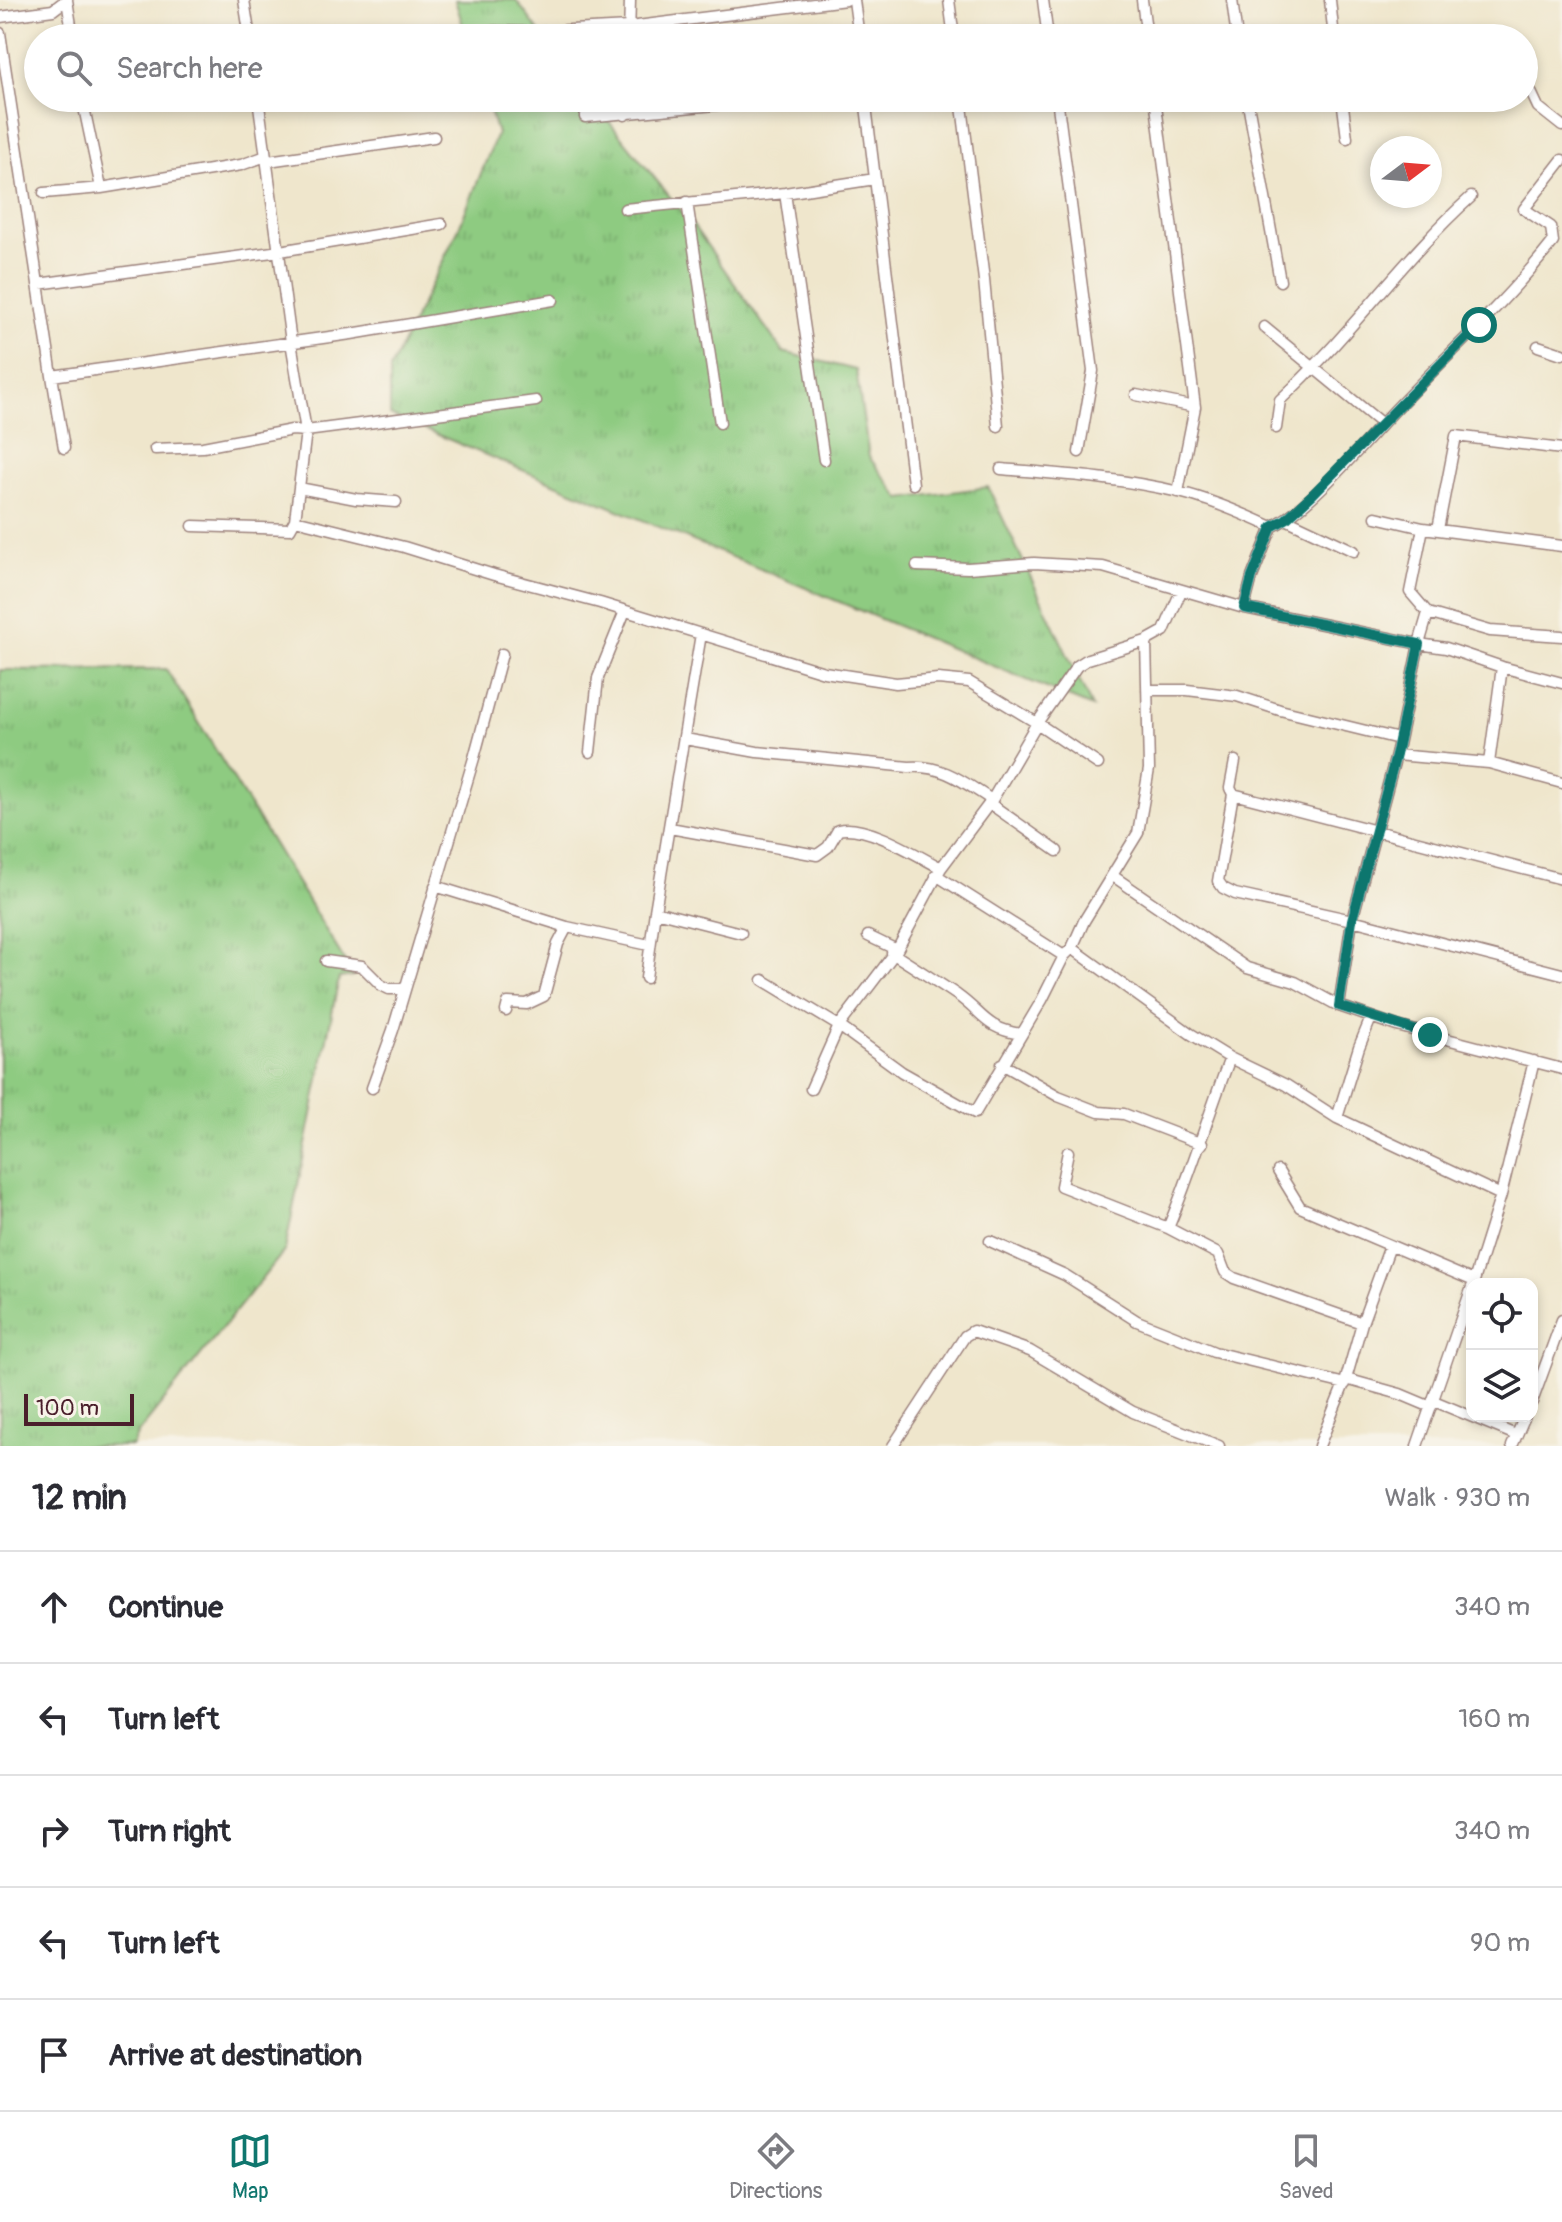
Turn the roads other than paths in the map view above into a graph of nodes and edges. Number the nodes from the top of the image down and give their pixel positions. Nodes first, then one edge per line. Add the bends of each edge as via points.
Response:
1 (66, 0) edge
2 (244, 0) edge
3 (630, 0) edge
4 (846, 0) edge
5 (854, 0) edge
6 (949, 0) edge
7 (1043, 0) edge
8 (1142, 0) edge
9 (1232, 0) edge
10 (1330, 0) edge
11 (0, 17) edge
12 (70, 24) edge
13 (248, 24) edge
14 (629, 24) edge
15 (683, 24) edge
16 (857, 24) edge
17 (952, 24) edge
18 (1046, 24) edge
19 (1145, 24) edge
20 (1235, 24) edge
21 (1333, 24) edge
22 (0, 33) edge
23 (1538, 107) edge
24 (85, 112) edge
25 (260, 112) edge
26 (625, 112) edge
27 (654, 112) edge
28 (867, 112) edge
29 (963, 112) edge
30 (1059, 112) edge
31 (1157, 112) edge
32 (1250, 112) edge
33 (1344, 112) edge
34 (625, 115) junction
35 (585, 117) dead end
36 (1562, 126) edge
37 (434, 137) dead end
38 (1347, 138) dead end
39 (267, 158) junction
40 (1562, 160) edge
41 (875, 179) junction
42 (101, 188) junction
43 (44, 193) dead end
44 (785, 193) junction
45 (1471, 197) dead end
46 (687, 202) junction
47 (625, 209) dead end
48 (442, 224) dead end
49 (1556, 225) edge
50 (280, 251) junction
51 (1280, 281) dead end
52 (38, 284) junction
53 (553, 300) dead end
54 (1264, 327) dead end
55 (291, 342) junction
56 (1538, 346) dead end
57 (1562, 354) edge
58 (1314, 369) junction
59 (52, 376) junction
60 (1136, 395) dead end
61 (536, 401) dead end
62 (1195, 407) junction
63 (720, 423) dead end
64 (1382, 424) junction
65 (998, 426) dead end
66 (1276, 428) dead end
67 (306, 431) junction
68 (64, 448) dead end
69 (155, 449) dead end
70 (1562, 449) edge
71 (1079, 452) dead end
72 (824, 460) dead end
73 (1001, 469) dead end
74 (913, 484) dead end
75 (299, 488) junction
76 (1178, 492) junction
77 (396, 502) dead end
78 (1376, 517) dead end
79 (1286, 519) junction
80 (295, 520) junction
81 (193, 526) dead end
82 (1272, 527) junction
83 (1423, 528) junction
84 (1438, 529) junction
85 (1562, 546) edge
86 (1354, 551) dead end
87 (917, 566) dead end
88 (1181, 591) junction
89 (1244, 608) junction
90 (625, 611) junction
91 (1428, 613) junction
92 (701, 634) junction
93 (1562, 636) edge
94 (1146, 641) junction
95 (1419, 644) junction
96 (502, 654) dead end
97 (1502, 667) junction
98 (1562, 683) edge
99 (1147, 690) junction
100 (1037, 723) junction
101 (685, 739) junction
102 (1399, 739) junction
103 (590, 752) dead end
104 (1396, 755) junction
105 (1235, 761) dead end
106 (1489, 763) junction
107 (1098, 764) dead end
108 (1562, 783) edge
109 (1233, 794) junction
110 (990, 802) junction
111 (670, 828) junction
112 (1376, 833) junction
113 (1057, 851) dead end
114 (938, 872) junction
115 (1113, 876) junction
116 (1562, 879) edge
117 (435, 886) junction
118 (655, 911) junction
119 (1352, 920) junction
120 (567, 927) junction
121 (741, 933) dead end
122 (868, 936) dead end
123 (649, 945) junction
124 (894, 952) junction
125 (1068, 952) junction
126 (326, 961) dead end
127 (1562, 974) edge
128 (646, 978) dead end
129 (763, 980) dead end
130 (405, 989) junction
131 (1339, 1006) junction
132 (506, 1011) dead end
133 (1371, 1018) junction
134 (839, 1026) junction
135 (1021, 1034) junction
136 (1230, 1058) junction
137 (1534, 1061) junction
138 (1002, 1064) junction
139 (1562, 1069) edge
140 (372, 1088) dead end
141 (811, 1089) dead end
142 (1337, 1118) junction
143 (1202, 1144) junction
144 (1068, 1152) dead end
145 (1278, 1171) dead end
146 (1501, 1195) junction
147 (1168, 1228) junction
148 (990, 1241) dead end
149 (1390, 1246) junction
150 (1475, 1278) edge
151 (1466, 1281) edge
152 (1466, 1304) edge
153 (1562, 1320) edge
154 (1362, 1323) junction
155 (1345, 1382) junction
156 (1538, 1386) edge
157 (1432, 1404) junction
158 (1522, 1422) edge
159 (1516, 1435) junction
160 (893, 1446) edge
161 (1219, 1446) edge
162 (1319, 1446) edge
163 (1417, 1446) edge
164 (1512, 1446) edge

1 - 11 street via 53,10
1 - 12 street
2 - 13 street
3 - 14 street
4 - 15 street
5 - 16 street
6 - 17 street
7 - 18 street
8 - 19 street
9 - 20 street
10 - 21 street
22 - 52 street
23 - 36 street
24 - 42 street
25 - 39 street
26 - 34 street
27 - 34 street
28 - 41 street
29 - 65 street
30 - 71 street via 1093,371
31 - 62 street
32 - 51 street
33 - 38 street
34 - 35 street
37 - 39 street
39 - 42 street
39 - 50 street
40 - 49 street via 1520,212
41 - 44 street
41 - 74 street
42 - 43 street
44 - 46 street
44 - 72 street
45 - 58 street
46 - 47 street
46 - 63 street
48 - 50 street
49 - 64 street via 1553,242 1535,264
50 - 52 street
50 - 55 street
52 - 59 street
53 - 55 street
54 - 58 street
55 - 59 street
55 - 67 street
56 - 57 street
58 - 64 street
58 - 66 street via 1280,400
59 - 68 street
60 - 62 street
61 - 67 street
62 - 76 street
64 - 79 street
67 - 69 street
67 - 75 street
70 - 84 street via 1456,436
73 - 76 street
75 - 77 street
75 - 80 street
76 - 82 street
78 - 83 street
79 - 82 street
79 - 86 street
80 - 81 street via 290,529
80 - 90 street
82 - 89 street
83 - 84 street
83 - 91 street via 1410,592
84 - 85 street
87 - 88 street via 1103,567
88 - 89 street
88 - 94 street via 1164,631
89 - 95 street
90 - 92 street
90 - 103 street via 598,678
91 - 93 street via 1490,631
91 - 95 street
92 - 100 street via 824,672 896,683 969,682
92 - 101 street
94 - 99 street
94 - 100 street via 1081,662
95 - 97 street
95 - 102 street
96 - 117 street
97 - 98 street
97 - 106 street
99 - 102 street via 1237,696
99 - 115 street via 1149,769 1138,833
100 - 107 street
100 - 110 street
101 - 110 street via 757,752 924,766 945,771
101 - 111 street
102 - 104 street
104 - 106 street
104 - 112 street
105 - 109 street
106 - 108 street
109 - 112 street
109 - 119 street via 1218,881 1223,888
110 - 113 street
110 - 114 street
111 - 114 street via 817,855 846,828 887,840
111 - 118 street
112 - 116 street
112 - 119 street
114 - 124 street
114 - 125 street
115 - 125 street
115 - 131 street via 1247,968 1295,982
117 - 120 street
117 - 130 street
118 - 121 street
118 - 123 street
119 - 127 street
119 - 131 street
120 - 123 street
120 - 132 street via 544,996 527,1004 508,1003
122 - 124 street
123 - 128 street
124 - 134 street
124 - 135 street via 960,997 989,1024
125 - 135 street
125 - 136 street
126 - 130 street via 362,966 381,985
129 - 134 street
130 - 140 street
131 - 133 street
133 - 137 street
133 - 142 street
134 - 138 street via 902,1072 975,1113
134 - 141 street
135 - 138 street
136 - 142 street
136 - 143 street
137 - 139 street
137 - 146 street
138 - 143 street via 1058,1096
142 - 146 street
143 - 147 street
144 - 147 street via 1061,1186
145 - 149 street via 1300,1207
146 - 150 street
147 - 154 street via 1218,1254 1225,1272 1234,1278
148 - 155 street via 1065,1275 1137,1321 1201,1347
149 - 151 street
149 - 154 street
152 - 157 street
153 - 156 street
154 - 155 street
155 - 157 street
155 - 162 street
157 - 159 street
157 - 163 street
158 - 159 street
159 - 164 street
160 - 161 street via 973,1331 1030,1351 1133,1412

